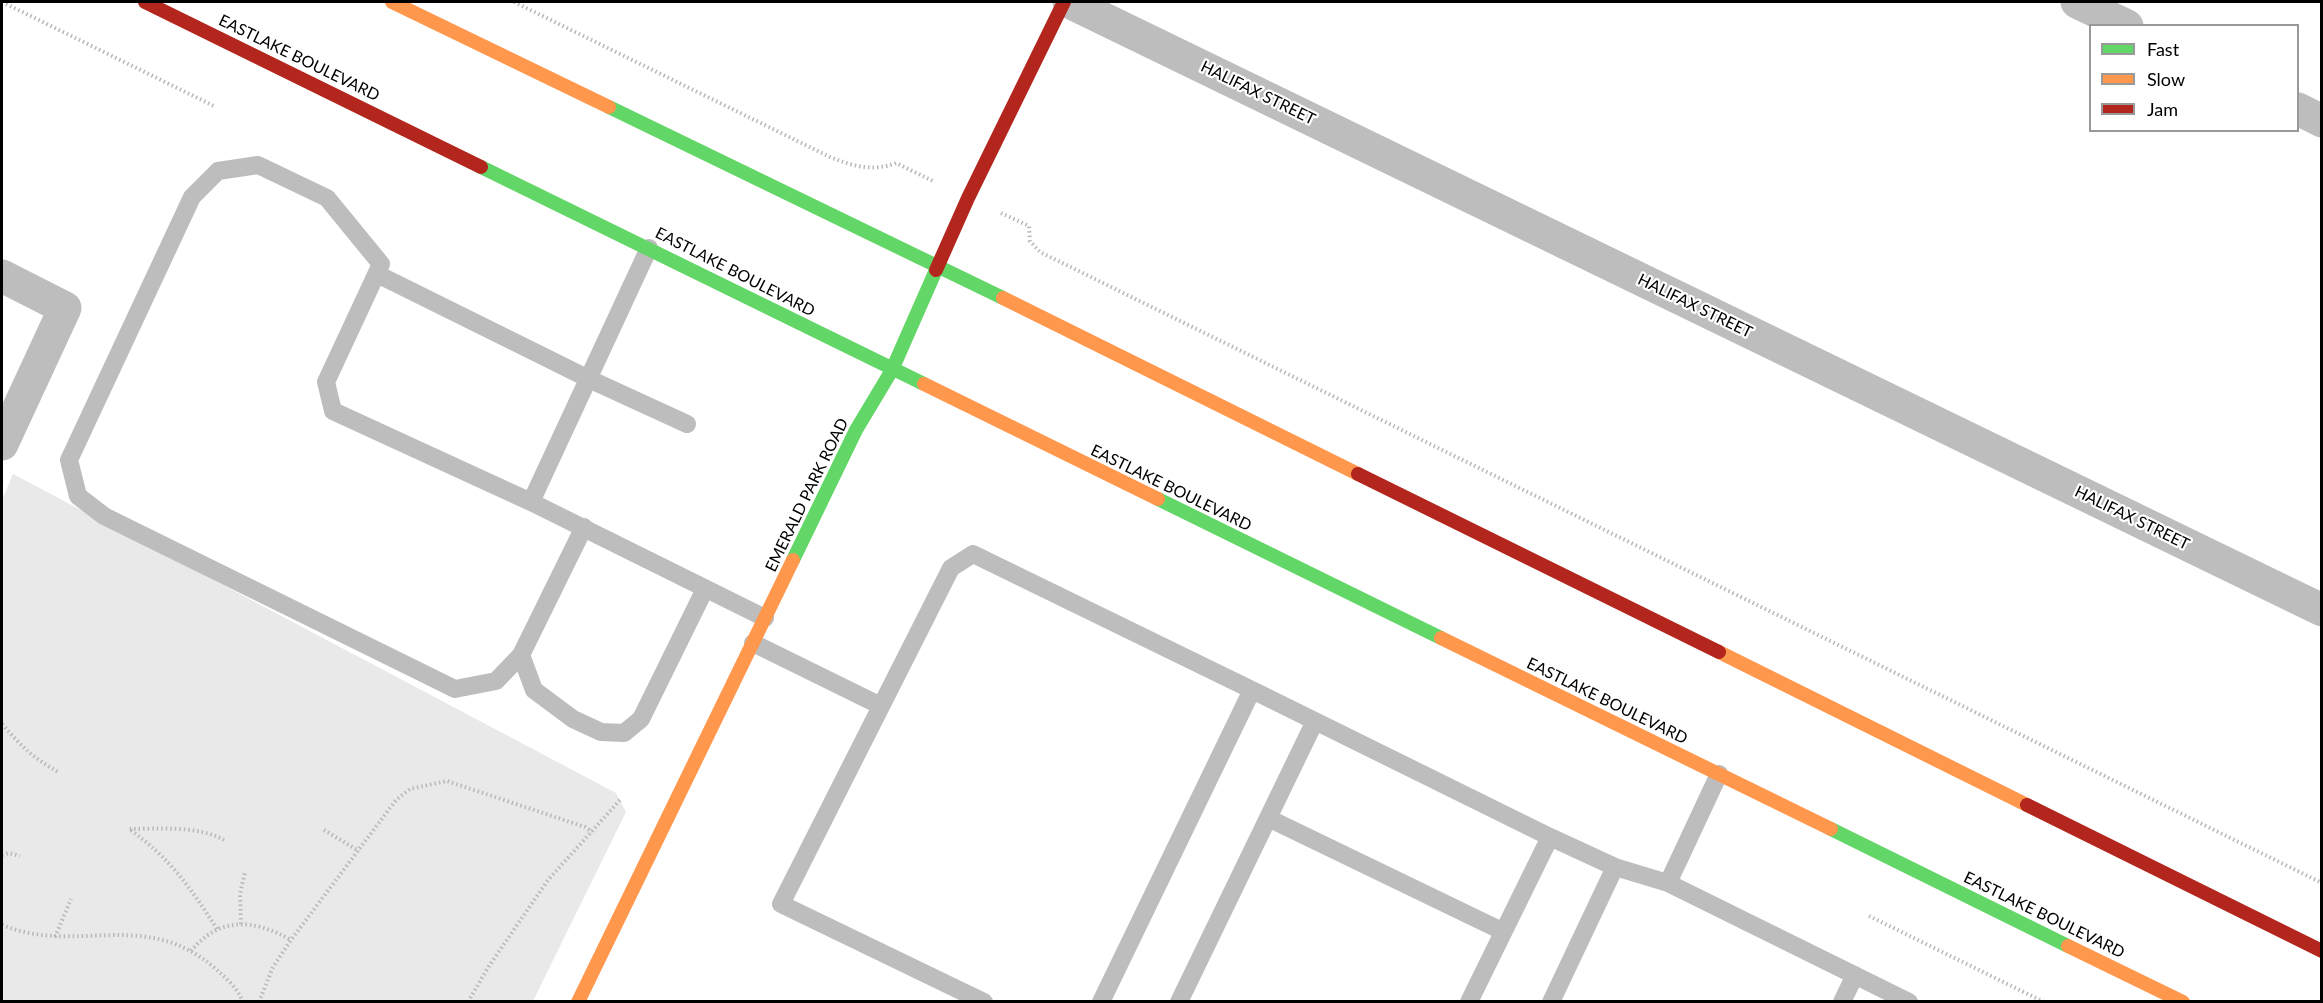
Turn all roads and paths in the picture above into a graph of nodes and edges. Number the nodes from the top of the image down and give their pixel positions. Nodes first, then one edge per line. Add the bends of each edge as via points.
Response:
1 (2, 2) edge
2 (145, 2) edge
3 (392, 2) edge
4 (514, 2) edge
5 (1064, 2) edge
6 (1069, 2) edge
7 (2077, 2) edge
8 (2123, 24) edge
9 (216, 107) dead end
10 (2299, 110) edge
11 (2322, 121) edge
12 (924, 176) dead end
13 (1021, 223) dead end
14 (649, 248) junction
15 (939, 266) junction
16 (377, 274) junction
17 (2, 276) edge
18 (892, 369) junction
19 (590, 379) junction
20 (687, 424) dead end
21 (2, 444) edge
22 (531, 502) junction
23 (584, 527) junction
24 (705, 589) junction
25 (2322, 610) edge
26 (765, 618) junction
27 (753, 643) junction
28 (521, 655) junction
29 (1252, 690) junction
30 (880, 706) junction
31 (1315, 721) junction
32 (2, 724) edge
33 (60, 773) dead end
34 (1719, 774) junction
35 (620, 800) dead end
36 (1268, 818) junction
37 (324, 830) dead end
38 (592, 832) junction
39 (1550, 837) junction
40 (224, 840) dead end
41 (359, 851) junction
42 (2, 855) edge
43 (20, 856) dead end
44 (1615, 867) junction
45 (245, 872) dead end
46 (1668, 883) junction
47 (2322, 884) edge
48 (71, 899) dead end
49 (1869, 916) dead end
50 (241, 924) junction
51 (2, 925) edge
52 (217, 929) junction
53 (1502, 931) junction
54 (55, 937) junction
55 (291, 940) junction
56 (191, 951) junction
57 (2322, 951) edge
58 (1855, 975) junction
59 (243, 1002) edge
60 (259, 1002) edge
61 (468, 1002) edge
62 (578, 1002) edge
63 (984, 1002) edge
64 (1101, 1002) edge
65 (1179, 1002) edge
66 (1468, 1002) edge
67 (1551, 1002) edge
68 (1842, 1002) edge
69 (1909, 1002) edge
70 (2044, 1002) edge
71 (2183, 1002) edge

1 - 9 path
2 - 14 main road, EASTLAKE BOULEVARD
3 - 15 main road
4 - 12 path via 830,157 859,168 896,163
5 - 15 main road, EMERALD PARK ROAD
6 - 25 street, HALIFAX STREET
7 - 8 street
10 - 11 street
13 - 47 path via 1029,226 1030,241 1040,252
14 - 18 main road, EASTLAKE BOULEVARD
14 - 19 lane
15 - 18 main road, EMERALD PARK ROAD
15 - 57 main road
16 - 19 lane
16 - 22 lane via 326,382 333,411
16 - 28 lane via 381,264 327,198 258,165 218,171 192,197 69,460 78,496 104,516 454,689 496,681
17 - 21 street via 65,308
18 - 26 main road, EMERALD PARK ROAD via 856,430
18 - 34 main road, EASTLAKE BOULEVARD
19 - 20 lane
19 - 22 lane
22 - 23 lane
23 - 24 lane
23 - 28 lane
24 - 26 lane
24 - 28 lane via 641,718 624,733 601,732 573,719 534,690
26 - 27 main road, EMERALD PARK ROAD
27 - 30 lane
27 - 62 main road, EMERALD PARK ROAD
29 - 30 lane via 973,554 951,568
29 - 31 lane
29 - 64 lane
30 - 63 lane via 781,904
31 - 36 lane
31 - 39 lane
32 - 33 path via 23,749
34 - 46 lane
34 - 71 main road, EASTLAKE BOULEVARD
35 - 38 path
36 - 53 lane
36 - 65 lane
37 - 41 path
38 - 41 path via 440,781 404,793
38 - 61 path via 548,880
39 - 44 lane
39 - 53 lane
40 - 52 path via 195,831 129,829 176,870
41 - 55 path
42 - 43 path
44 - 46 lane
44 - 67 lane
45 - 50 path via 240,894
46 - 58 lane
48 - 54 path
49 - 70 path
50 - 52 path
50 - 55 path via 265,927
51 - 54 path
52 - 56 path
53 - 66 lane
54 - 56 path via 132,934 165,940
55 - 60 path via 273,968
56 - 59 path via 229,981
58 - 68 lane
58 - 69 lane

